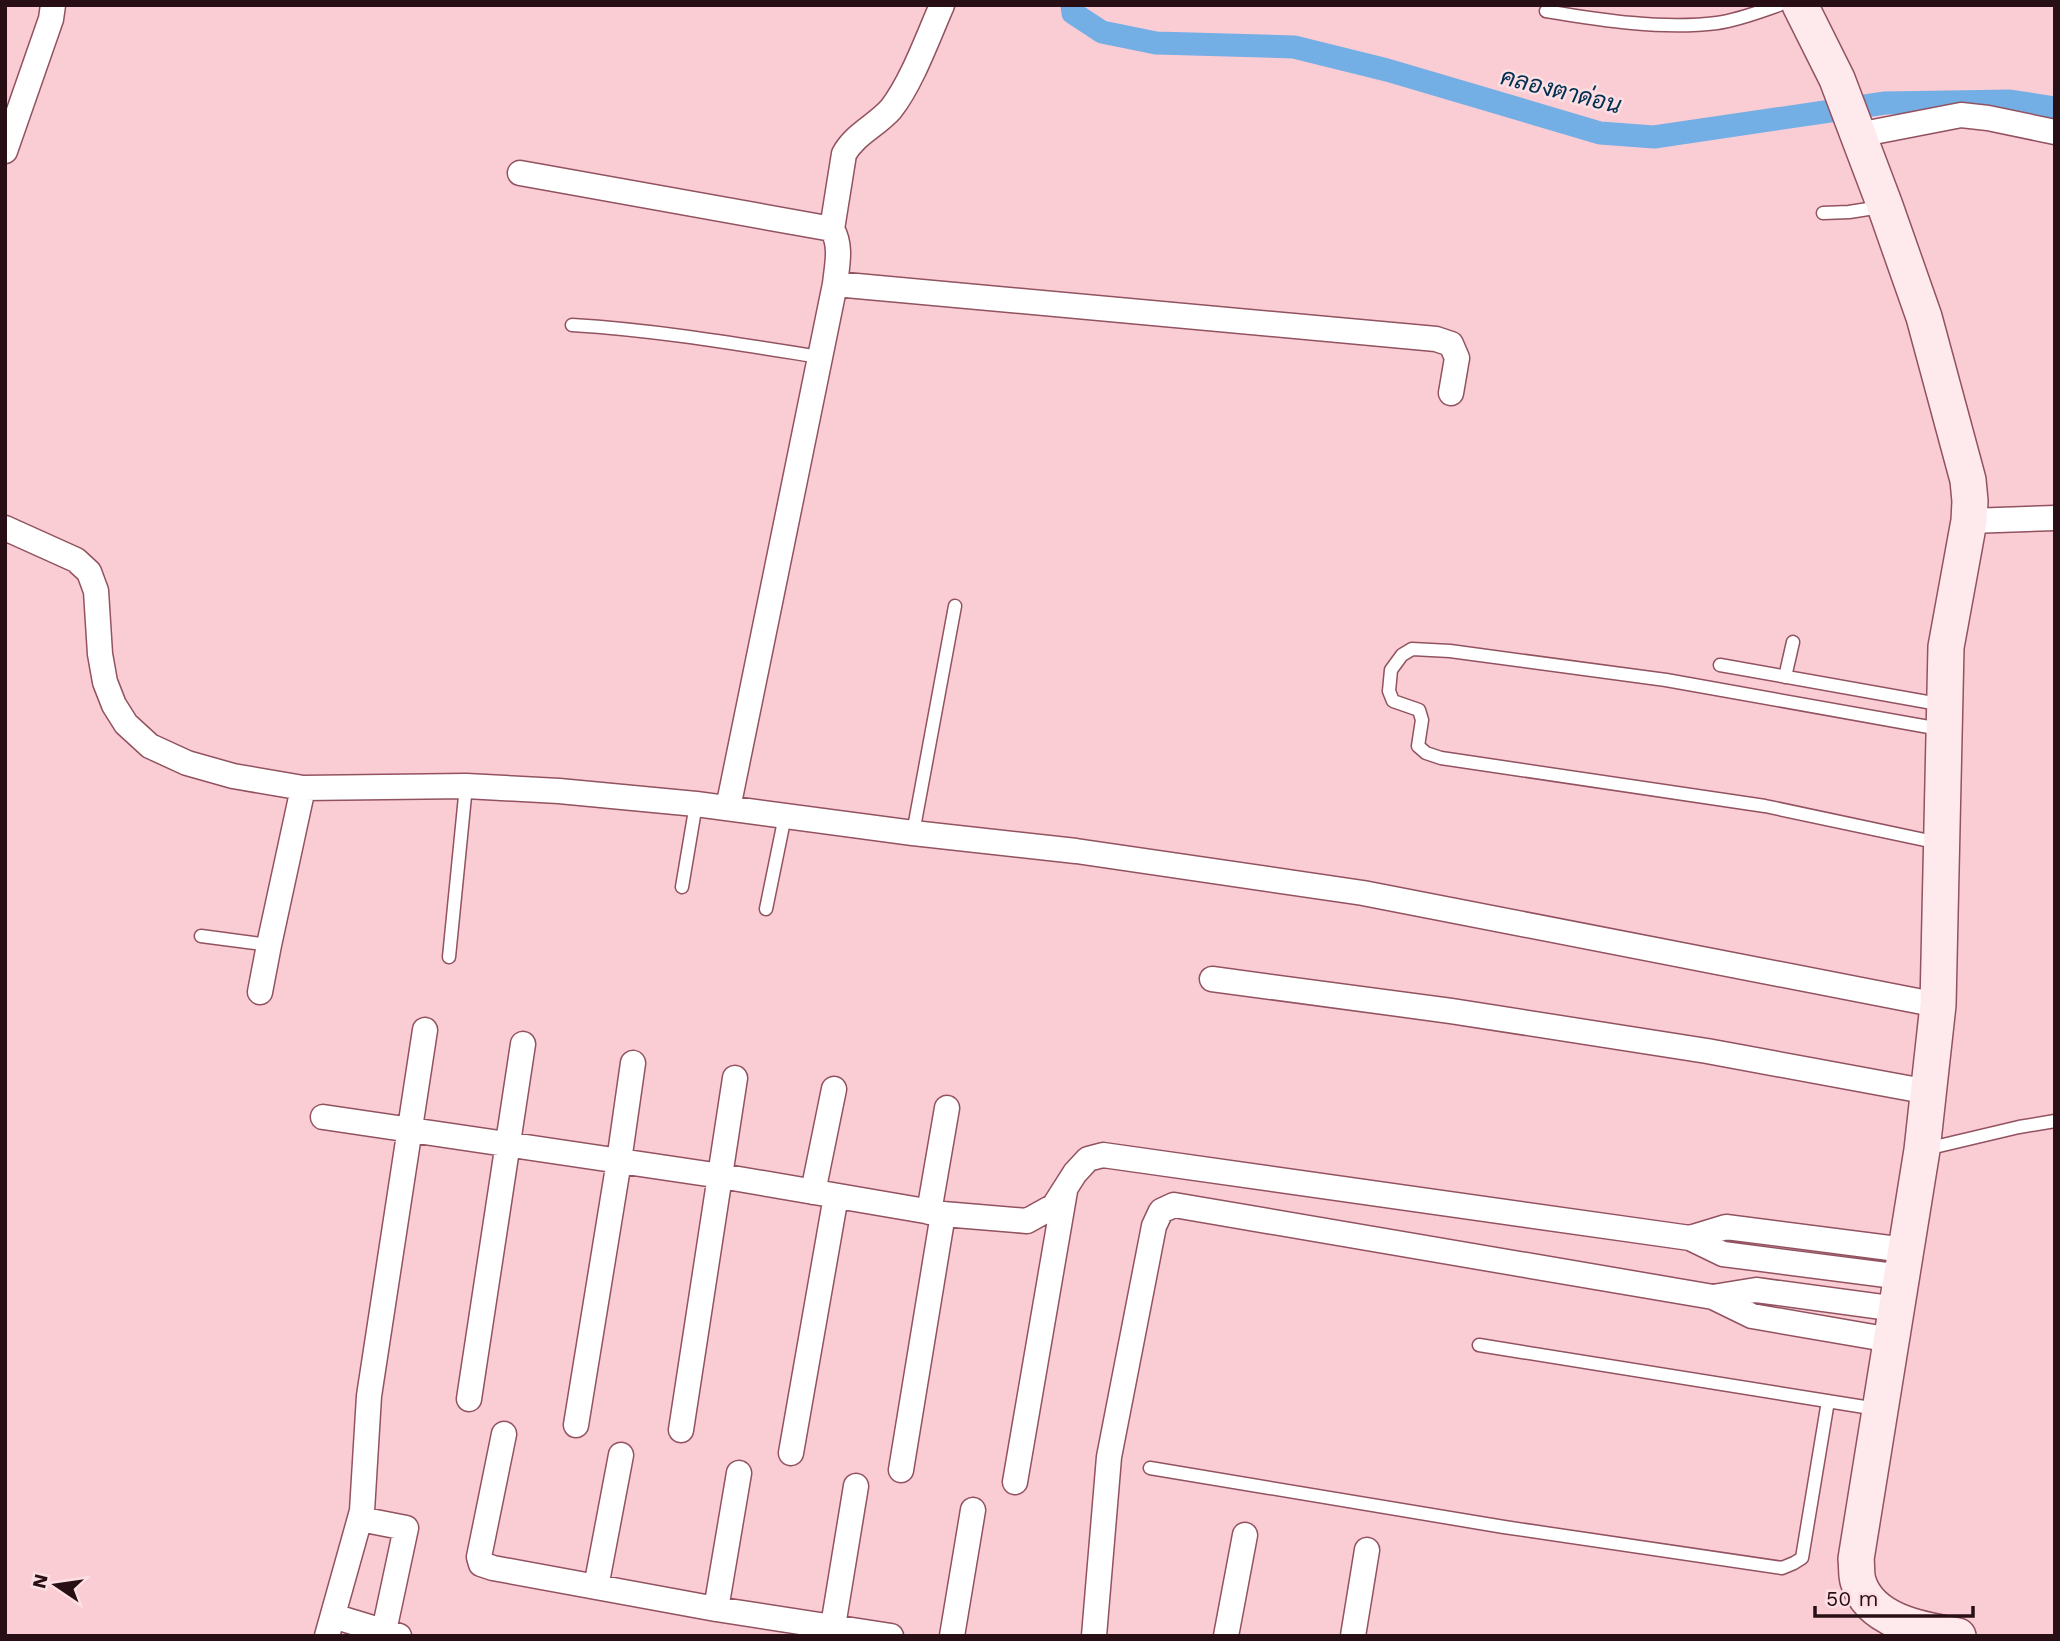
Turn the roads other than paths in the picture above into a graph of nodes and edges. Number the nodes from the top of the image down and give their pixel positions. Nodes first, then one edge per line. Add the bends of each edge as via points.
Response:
1 (53, 5) edge
2 (942, 5) edge
3 (1779, 5) edge
4 (1800, 5) edge
5 (1546, 11) dead end
6 (1856, 129) junction
7 (2055, 132) edge
8 (5, 151) edge
9 (520, 173) dead end
10 (1885, 206) junction
11 (1823, 214) dead end
12 (832, 229) junction
13 (835, 284) junction
14 (572, 325) dead end
15 (820, 357) junction
16 (1451, 393) dead end
17 (2055, 518) edge
18 (1969, 521) junction
19 (5, 528) edge
20 (955, 606) dead end
21 (1793, 642) dead end
22 (1720, 665) dead end
23 (1785, 677) junction
24 (1944, 717) junction
25 (466, 786) junction
26 (303, 788) junction
27 (696, 804) junction
28 (728, 808) junction
29 (785, 816) junction
30 (913, 833) junction
31 (1942, 843) junction
32 (682, 887) dead end
33 (766, 909) dead end
34 (201, 936) dead end
35 (268, 944) junction
36 (449, 957) dead end
37 (1212, 979) dead end
38 (260, 992) dead end
39 (1938, 1005) junction
40 (425, 1030) dead end
41 (523, 1044) dead end
42 (633, 1063) dead end
43 (735, 1078) dead end
44 (834, 1089) dead end
45 (1929, 1092) junction
46 (947, 1108) dead end
47 (323, 1117) dead end
48 (2055, 1121) edge
49 (410, 1129) junction
50 (508, 1144) junction
51 (1922, 1150) junction
52 (619, 1161) junction
53 (721, 1176) junction
54 (1065, 1191) junction
55 (825, 1194) junction
56 (936, 1213) junction
57 (1899, 1294) junction
58 (1479, 1345) dead end
59 (469, 1399) dead end
60 (1828, 1401) junction
61 (1881, 1409) junction
62 (576, 1425) dead end
63 (681, 1430) dead end
64 (504, 1434) dead end
65 (790, 1453) dead end
66 (621, 1455) dead end
67 (1150, 1468) dead end
68 (901, 1470) dead end
69 (739, 1473) dead end
70 (1015, 1482) dead end
71 (856, 1486) dead end
72 (973, 1510) dead end
73 (360, 1519) junction
74 (1245, 1535) dead end
75 (1367, 1550) dead end
76 (596, 1587) junction
77 (716, 1609) junction
78 (330, 1626) edge
79 (834, 1626) junction
80 (392, 1633) edge
81 (891, 1636) edge
82 (952, 1636) edge
83 (1094, 1636) edge
84 (1226, 1636) edge
85 (1353, 1636) edge
86 (1958, 1636) edge

1 - 8 street
2 - 12 street via 892,107 849,144 844,154
3 - 5 lane via 1717,23 1677,25
4 - 6 street
6 - 7 street via 1961,116
6 - 10 street
9 - 12 street
10 - 11 lane
10 - 18 street via 1924,317 1968,480
12 - 13 street via 839,248
13 - 15 street
13 - 16 street via 1436,339 1451,344 1457,358
14 - 15 lane via 692,336
15 - 28 street
17 - 18 street
18 - 24 street via 1946,647
19 - 26 street via 76,560 89,572 96,591 105,682 126,724 150,746 222,773
20 - 30 lane
21 - 23 lane
22 - 23 lane
23 - 24 lane
24 - 31 street
24 - 31 lane via 1412,649 1391,670 1389,691 1393,701 1419,710 1418,746 1441,758 1765,806
25 - 26 street
25 - 27 street
25 - 36 lane
26 - 35 street
27 - 28 street
27 - 32 lane
28 - 29 street
29 - 30 street
29 - 33 lane
30 - 39 street via 1076,851 1363,893
31 - 39 street
34 - 35 lane
35 - 38 street
37 - 45 street via 1639,1040
39 - 45 street
40 - 49 street
41 - 50 street
42 - 52 street
43 - 53 street
44 - 55 street
45 - 51 street
46 - 56 street
47 - 49 street
48 - 51 lane
49 - 50 street
49 - 73 street via 369,1396
50 - 52 street
50 - 59 street
51 - 57 street
52 - 53 street
52 - 62 street
53 - 55 street
53 - 63 street
54 - 56 street via 1054,1206 1027,1221
54 - 57 street via 1088,1160 1103,1155 1689,1238 1723,1254
54 - 70 street
55 - 56 street
55 - 65 street
56 - 68 street
57 - 61 street
57 - 83 street via 1752,1316 1713,1297 1174,1205 1161,1211 1154,1226 1109,1457
58 - 60 lane
60 - 61 lane
60 - 67 lane via 1802,1558 1782,1568
61 - 86 street via 1856,1559 1858,1581 1868,1600 1902,1623
64 - 76 street via 481,1564
66 - 76 street
69 - 77 street
71 - 79 street
72 - 82 street
73 - 78 street
73 - 80 street via 406,1528
74 - 84 street
75 - 85 street
76 - 77 street
77 - 79 street
78 - 80 street
79 - 81 street

